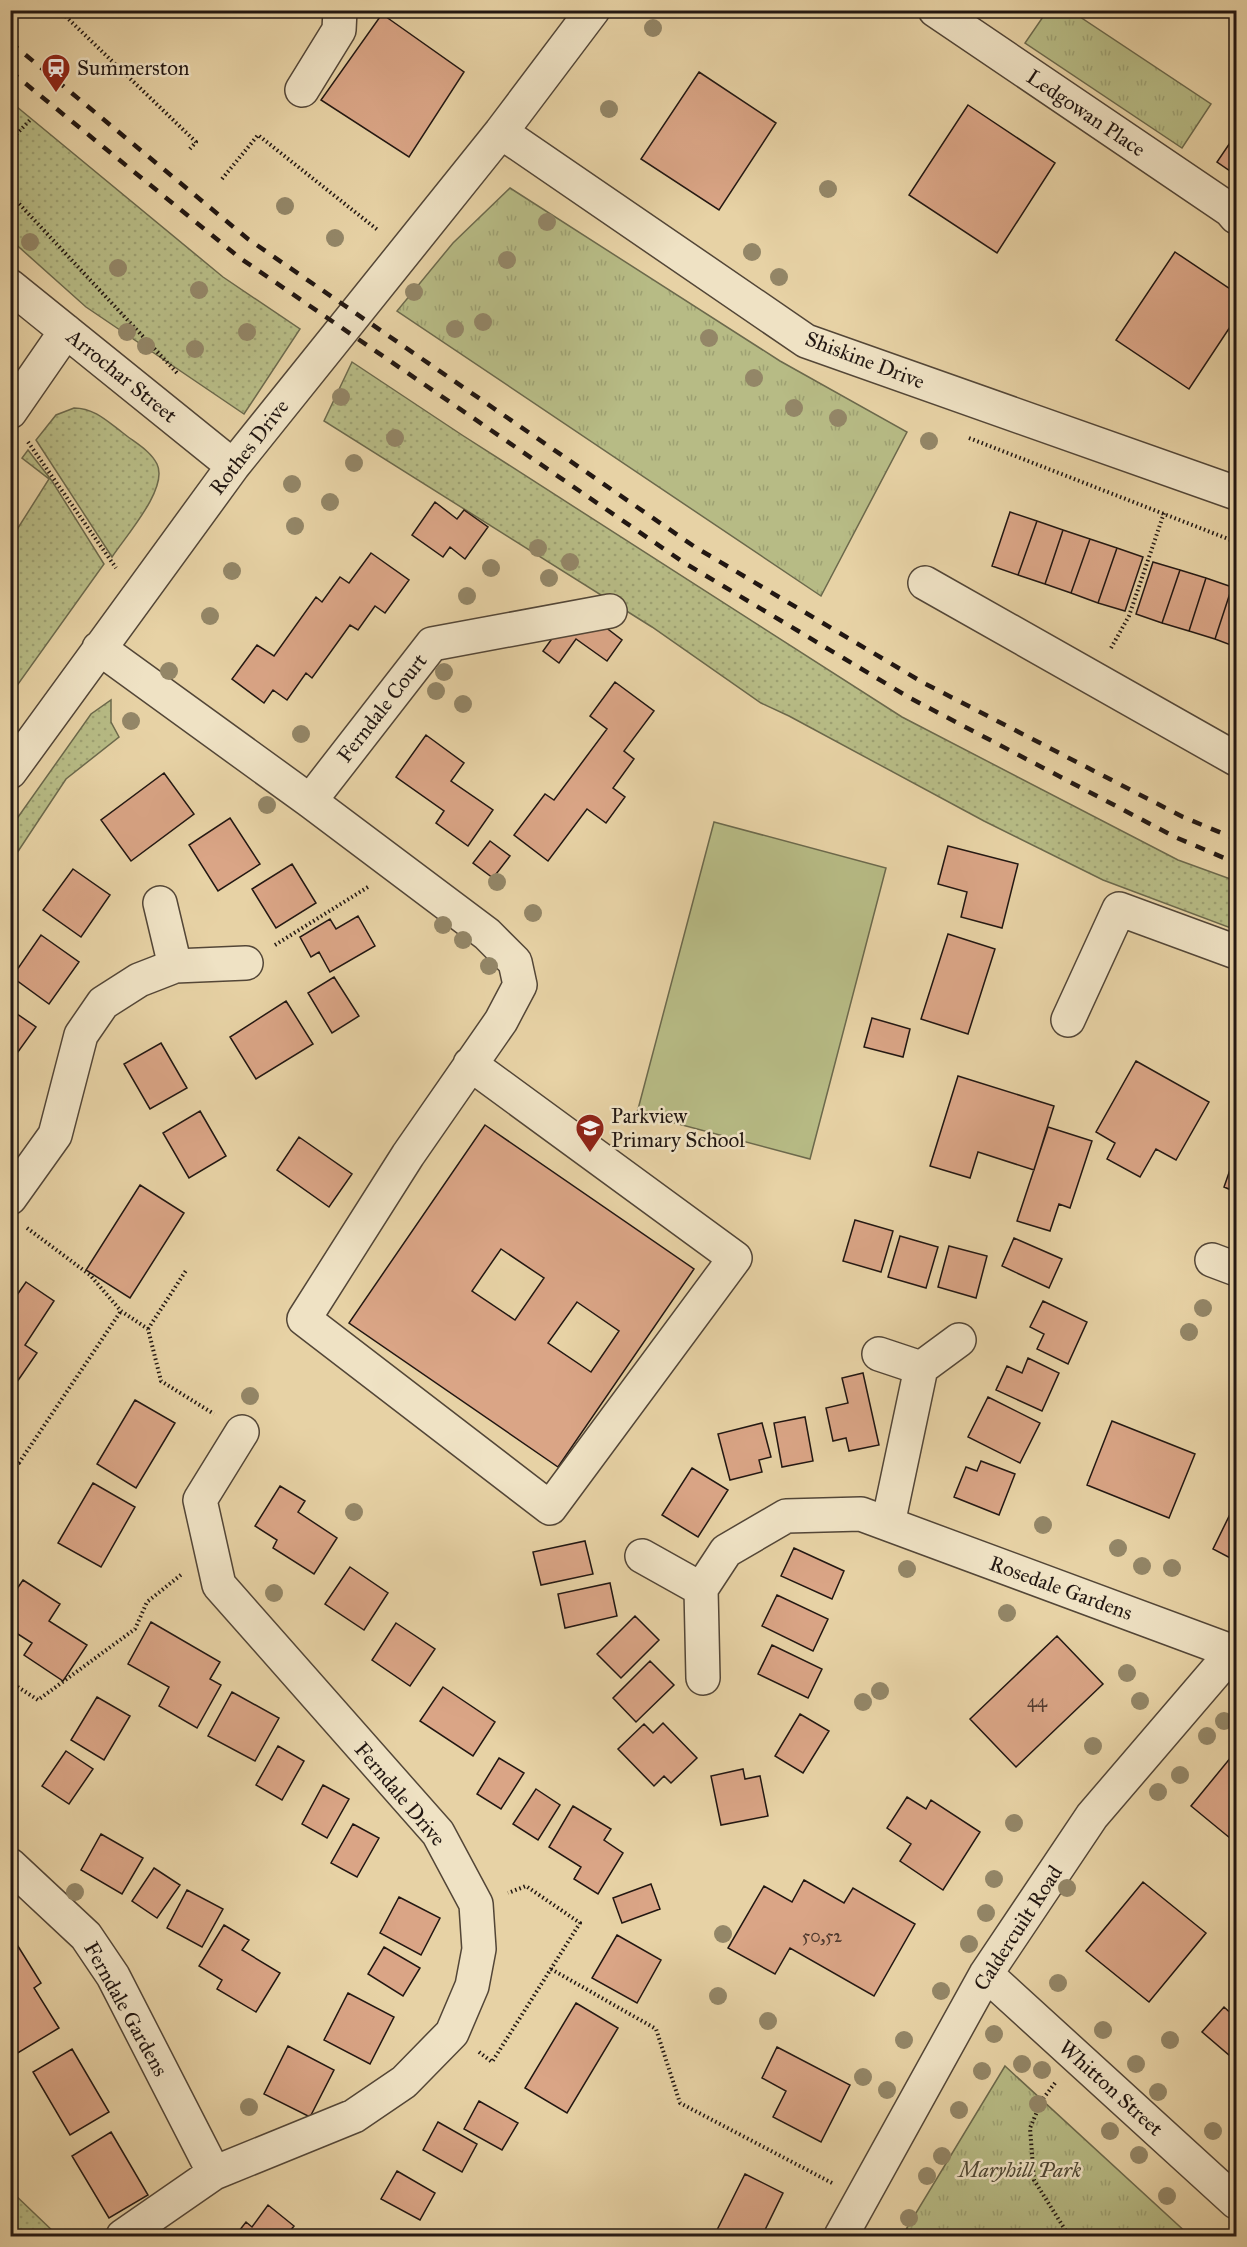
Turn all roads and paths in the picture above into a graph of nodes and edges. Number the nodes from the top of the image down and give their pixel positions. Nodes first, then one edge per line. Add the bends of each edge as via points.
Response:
1 (59, 10) edge
2 (340, 10) edge
3 (593, 10) edge
4 (935, 10) edge
5 (302, 90) dead end
6 (31, 120) dead end
7 (501, 132) junction
8 (10, 141) edge
9 (188, 151) dead end
10 (222, 179) dead end
11 (10, 194) edge
12 (1236, 217) edge
13 (404, 253) junction
14 (10, 286) edge
15 (66, 331) junction
16 (182, 379) dead end
17 (17, 424) edge
18 (971, 439) dead end
19 (233, 466) junction
20 (1236, 493) edge
21 (1164, 513) junction
22 (1236, 542) edge
23 (925, 584) dead end
24 (136, 597) junction
25 (610, 611) dead end
26 (99, 648) junction
27 (1093, 680) junction
28 (1236, 759) edge
29 (10, 772) edge
30 (310, 801) junction
31 (399, 868) junction
32 (160, 903) dead end
33 (1236, 952) edge
34 (246, 963) joint
35 (175, 966) junction
36 (1068, 1020) dead end
37 (470, 1064) junction
38 (15, 1210) edge
39 (187, 1269) dead end
40 (121, 1311) junction
41 (148, 1329) junction
42 (959, 1340) dead end
43 (879, 1353) dead end
44 (921, 1368) junction
45 (242, 1432) joint
46 (10, 1465) edge
47 (888, 1524) junction
48 (212, 1551) junction
49 (642, 1556) dead end
50 (700, 1589) junction
51 (1235, 1651) edge
52 (703, 1678) dead end
53 (10, 1682) edge
54 (10, 1865) edge
55 (476, 1904) junction
56 (551, 1969) junction
57 (986, 1974) junction
58 (452, 2033) junction
59 (1077, 2057) junction
60 (214, 2174) junction
61 (861, 2198) junction
62 (1236, 2202) edge
63 (123, 2236) edge
64 (841, 2236) edge
65 (1069, 2236) edge

1 - 9 path via 196,142
2 - 5 street via 339,30
3 - 7 street, Rothes Drive
4 - 12 street, Ledgowan Place
6 - 8 path
7 - 13 street, Rothes Drive
7 - 20 street, Shiskine Drive via 806,340
10 - 13 path via 258,135
11 - 16 path
13 - 19 street, Rothes Drive
14 - 15 street, Arrochar Street
15 - 17 street
15 - 19 street, Arrochar Street
17 - 24 path
18 - 21 path
19 - 24 street, Rothes Drive
21 - 22 path
21 - 27 path via 1128,616
23 - 27 street
24 - 26 street, Rothes Drive
25 - 30 street, Ferndale Court via 432,644
26 - 29 street, Rothes Drive
26 - 30 street
27 - 28 street
30 - 31 street
31 - 34 path
31 - 37 street via 488,934 515,962 520,985 501,1021
32 - 35 street
33 - 36 street via 1119,909
34 - 35 street
35 - 38 street via 139,980 103,1003 81,1035 55,1135
37 - 37 street via 304,1319 550,1508 735,1258
38 - 40 path via 90,1275
39 - 41 path
40 - 41 path
40 - 46 path via 19,1463
41 - 45 path via 161,1381
42 - 44 street
43 - 44 street
44 - 47 street
45 - 48 street, Ferndale Drive via 200,1500
47 - 50 street, Rosedale Gardens via 861,1514 786,1516 726,1551
47 - 51 street, Rosedale Gardens
48 - 53 path via 147,1602 135,1629 38,1700
48 - 55 street, Ferndale Drive via 219,1585 438,1833
49 - 50 street
50 - 52 street
51 - 57 street, Caldercuilt Road via 1092,1816
54 - 60 street, Ferndale Gardens via 87,1936 113,1976
55 - 56 path via 526,1886 580,1923
55 - 58 street, Ferndale Drive via 479,1949 472,1986
56 - 58 path via 492,2062
56 - 61 path via 656,2029 680,2103
57 - 59 street, Whitton Street
57 - 61 street, Caldercuilt Road
58 - 60 street, Ferndale Drive via 404,2082 354,2116
59 - 62 street, Whitton Street
59 - 65 path via 1042,2100 1030,2128 1034,2180
60 - 63 street, Ferndale Drive
61 - 64 street, Caldercuilt Road

